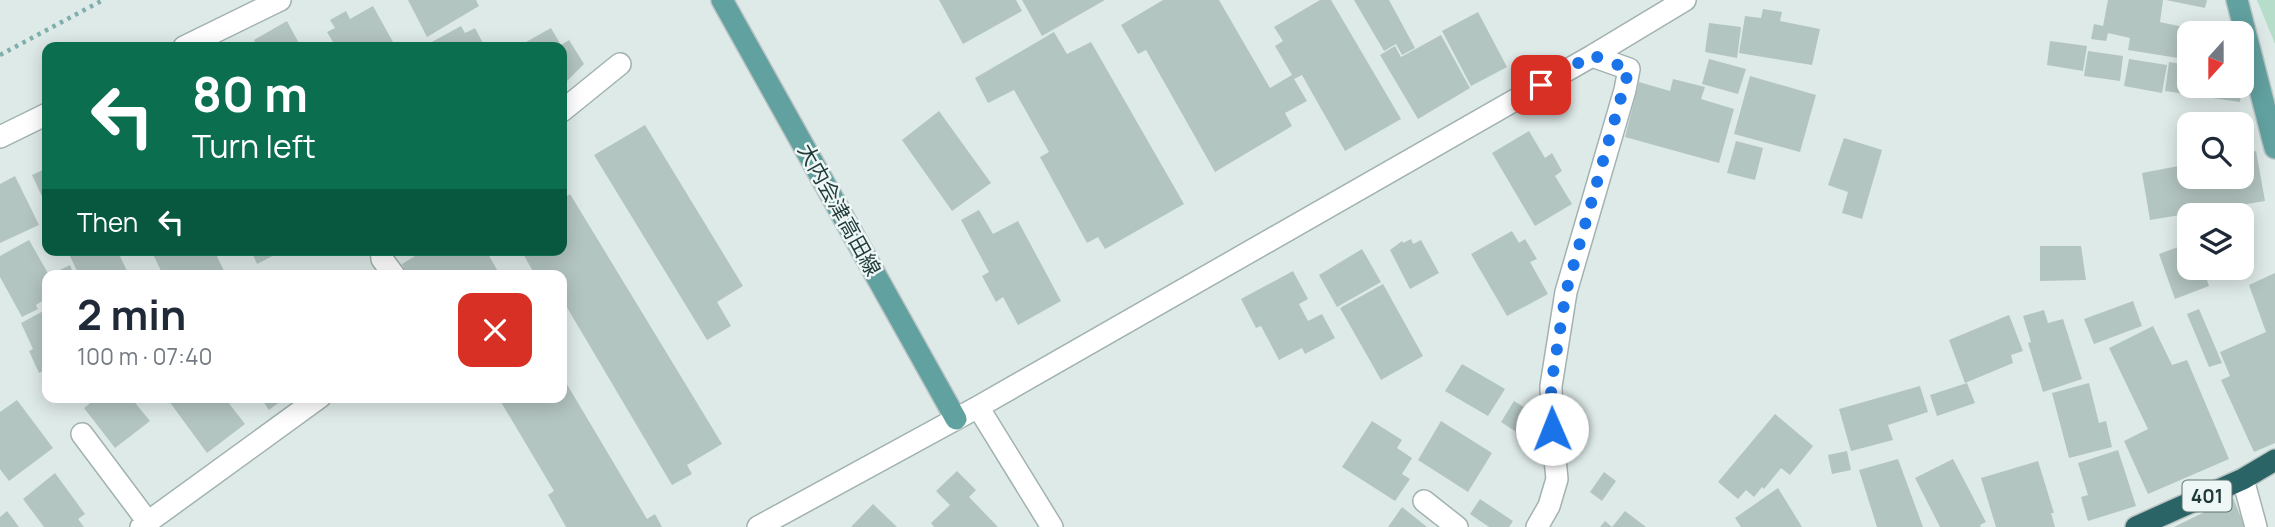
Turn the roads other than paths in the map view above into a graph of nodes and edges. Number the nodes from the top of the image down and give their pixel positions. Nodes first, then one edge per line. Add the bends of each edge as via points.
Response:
1 (280, 0) edge
2 (722, 0) edge
3 (2237, 0) edge
4 (1676, 3) edge
5 (194, 42) edge
6 (1592, 55) junction
7 (620, 64) dead end
8 (567, 107) edge
9 (42, 116) edge
10 (0, 137) edge
11 (2275, 148) edge
12 (312, 403) edge
13 (978, 407) junction
14 (956, 419) junction
15 (82, 434) dead end
16 (2275, 460) edge
17 (2243, 479) junction
18 (1424, 501) dead end
19 (144, 524) edge
20 (758, 527) edge
21 (1052, 527) edge
22 (1457, 527) edge
23 (1537, 527) edge
24 (2136, 527) edge
25 (2256, 527) edge

1 - 5 street
2 - 14 main road, 大内会津高田線
3 - 11 main road
4 - 6 street
6 - 13 street
6 - 23 street via 1629,69 1566,292 1551,386 1557,479
7 - 8 street
9 - 10 street
12 - 19 street
13 - 14 street
13 - 21 street
14 - 20 street
15 - 19 street
16 - 17 highway, 401
17 - 24 highway, 401
17 - 25 street
18 - 22 street

